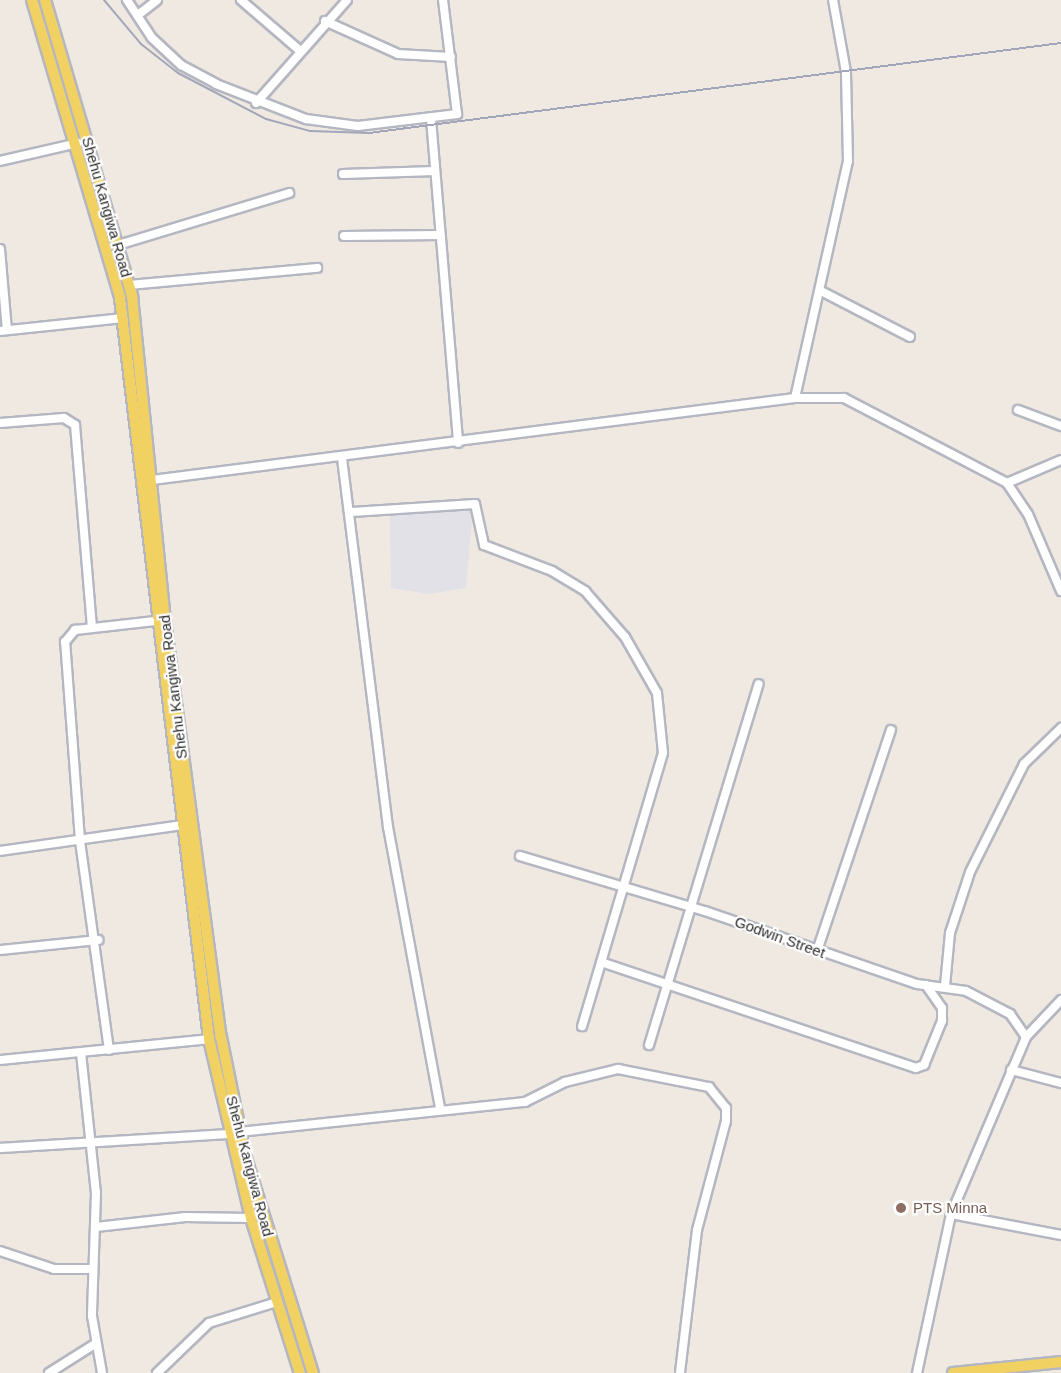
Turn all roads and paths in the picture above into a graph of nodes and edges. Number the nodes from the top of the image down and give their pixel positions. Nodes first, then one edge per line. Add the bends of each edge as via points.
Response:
1 (32, 0) edge
2 (45, 0) edge
3 (127, 0) edge
4 (157, 0) edge
5 (241, 0) edge
6 (347, 0) edge
7 (443, 0) edge
8 (833, 0) edge
9 (138, 15) junction
10 (325, 21) junction
11 (298, 49) junction
12 (451, 57) junction
13 (256, 103) junction
14 (430, 119) junction
15 (89, 140) junction
16 (76, 144) junction
17 (0, 161) edge
18 (435, 171) junction
19 (343, 174) dead end
20 (289, 193) dead end
21 (440, 235) junction
22 (344, 236) dead end
23 (118, 245) junction
24 (0, 249) edge
25 (317, 268) dead end
26 (129, 285) junction
27 (821, 291) junction
28 (123, 318) junction
29 (3, 330) edge
30 (910, 337) dead end
31 (795, 398) junction
32 (1018, 410) dead end
33 (0, 423) edge
34 (1061, 426) edge
35 (458, 443) junction
36 (342, 458) junction
37 (1061, 460) edge
38 (152, 480) junction
39 (1007, 483) junction
40 (352, 512) junction
41 (1061, 591) edge
42 (155, 621) junction
43 (92, 626) junction
44 (759, 684) dead end
45 (1061, 728) edge
46 (891, 730) dead end
47 (182, 825) junction
48 (80, 840) junction
49 (0, 851) edge
50 (520, 856) dead end
51 (625, 887) junction
52 (690, 906) junction
53 (98, 940) junction
54 (0, 950) edge
55 (817, 951) junction
56 (602, 962) junction
57 (668, 982) junction
58 (926, 985) junction
59 (945, 986) junction
60 (1061, 1000) edge
61 (582, 1026) dead end
62 (1026, 1037) junction
63 (209, 1039) junction
64 (649, 1045) dead end
65 (109, 1050) junction
66 (81, 1053) junction
67 (0, 1060) edge
68 (1011, 1070) junction
69 (1061, 1083) edge
70 (440, 1107) junction
71 (234, 1133) junction
72 (92, 1146) junction
73 (0, 1148) edge
74 (951, 1214) junction
75 (251, 1218) junction
76 (96, 1227) junction
77 (1061, 1235) edge
78 (0, 1251) edge
79 (93, 1269) junction
80 (277, 1302) junction
81 (95, 1344) junction
82 (1061, 1362) edge
83 (49, 1373) edge
84 (102, 1373) edge
85 (156, 1373) edge
86 (300, 1373) edge
87 (313, 1373) edge
88 (680, 1373) edge
89 (916, 1373) edge
90 (953, 1373) edge

1 - 16 main road, Shehu Kangiwa Road
2 - 15 main road, Shehu Kangiwa Road
3 - 9 street
4 - 9 street
5 - 11 street
6 - 10 street
7 - 12 street
8 - 27 street via 846,72 848,161
9 - 13 street via 181,65
10 - 11 street
10 - 12 street via 398,54
11 - 13 street
12 - 14 street via 458,112
13 - 14 street via 306,119 358,126
14 - 18 street
15 - 16 street
15 - 23 main road, Shehu Kangiwa Road
16 - 17 street
16 - 28 main road, Shehu Kangiwa Road
18 - 19 street
18 - 21 street
20 - 23 street
21 - 22 street
21 - 35 street
23 - 26 main road, Shehu Kangiwa Road
24 - 29 street
25 - 26 street
26 - 38 main road, Shehu Kangiwa Road
27 - 30 street
27 - 31 street
28 - 29 street
28 - 42 main road, Shehu Kangiwa Road
31 - 35 street
31 - 39 street via 852,400
32 - 34 street
33 - 43 street via 63,418 75,424
35 - 36 street
36 - 38 street
36 - 40 street
37 - 39 street
38 - 71 main road, Shehu Kangiwa Road via 190,825
39 - 41 street via 1028,514
40 - 51 street via 475,504 484,545 572,580 625,637 657,693 664,735
40 - 70 street via 388,827
42 - 43 street
42 - 47 main road, Shehu Kangiwa Road
43 - 48 street via 70,632 65,642
44 - 52 street
45 - 59 street via 1024,764 970,873 950,933
46 - 55 street
47 - 48 street
47 - 63 main road, Shehu Kangiwa Road
48 - 49 street
48 - 53 street
50 - 51 street, Godwin Street
51 - 52 street, Godwin Street
51 - 56 street
52 - 55 street, Godwin Street
52 - 57 street
53 - 54 street
53 - 65 street
55 - 58 street, Godwin Street
56 - 57 street
56 - 61 street
57 - 58 street via 916,1068 924,1065 942,1021 940,1004
57 - 64 street
58 - 59 street, Godwin Street
59 - 62 street, Godwin Street via 989,1001 1010,1014
60 - 62 street
62 - 68 street
63 - 65 street
63 - 71 main road, Shehu Kangiwa Road
65 - 66 street
66 - 67 street
66 - 72 street
68 - 69 street
68 - 74 street
70 - 71 street via 359,1122
70 - 88 street via 525,1102 565,1082 618,1069 685,1080 719,1095 726,1121 697,1230
71 - 72 street
71 - 75 main road, Shehu Kangiwa Road
71 - 87 main road, Shehu Kangiwa Road
72 - 73 street
72 - 76 street
74 - 77 street
74 - 89 street
75 - 76 street
75 - 80 main road, Shehu Kangiwa Road
76 - 79 street
78 - 79 street via 54,1269
79 - 81 street
80 - 85 street via 209,1323
80 - 86 main road, Shehu Kangiwa Road
81 - 83 street
81 - 84 street
82 - 90 main road

